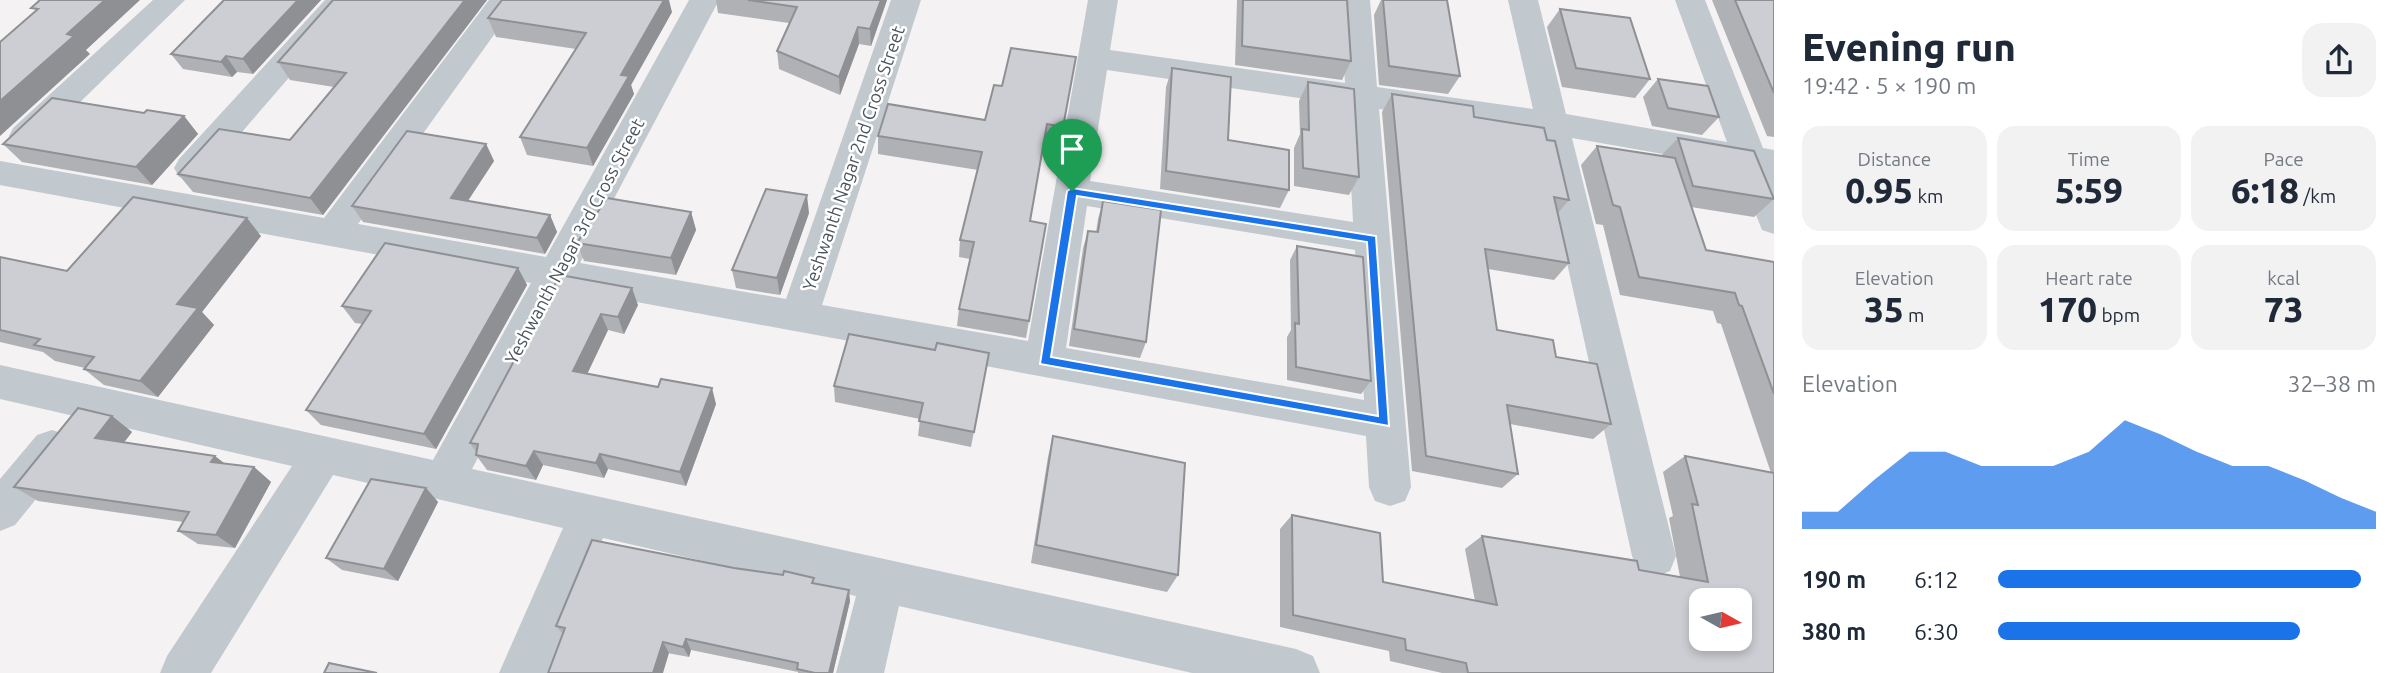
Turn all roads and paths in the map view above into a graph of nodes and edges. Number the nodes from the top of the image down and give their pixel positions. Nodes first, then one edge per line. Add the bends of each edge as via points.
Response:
1 (170, 0) edge
2 (341, 0) edge
3 (504, 0) edge
4 (704, 0) edge
5 (906, 0) edge
6 (1103, 0) edge
7 (1355, 0) edge
8 (1523, 0) edge
9 (1690, 0) edge
10 (1094, 58) junction
11 (1362, 96) junction
12 (1552, 123) junction
13 (0, 159) edge
14 (1762, 161) edge
15 (0, 173) edge
16 (1072, 191) junction
17 (161, 202) junction
18 (1774, 221) edge
19 (332, 233) junction
20 (1372, 239) junction
21 (556, 273) junction
22 (799, 317) junction
23 (1044, 361) junction
24 (0, 382) edge
25 (90, 402) junction
26 (1385, 422) junction
27 (323, 455) junction
28 (443, 482) junction
29 (1390, 488) dead end
30 (0, 511) edge
31 (591, 516) junction
32 (1654, 556) dead end
33 (882, 582) junction
34 (1197, 663) edge
35 (184, 673) edge
36 (523, 673) edge
37 (860, 673) edge
38 (1296, 673) edge

1 - 13 street
2 - 17 street
3 - 19 street
4 - 21 street, Yeshwanth Nagar 3rd Cross Street
5 - 22 street, Yeshwanth Nagar 2nd Cross Street
6 - 10 street
7 - 11 street
8 - 12 street
9 - 14 street
10 - 11 street
10 - 16 street
11 - 12 street
11 - 20 street
12 - 14 street
12 - 32 street
14 - 18 street
15 - 17 street
16 - 20 street
16 - 23 street
17 - 19 street
19 - 21 street
20 - 26 street
21 - 22 street
21 - 28 street, Yeshwanth Nagar 3rd Cross Street
22 - 23 street
23 - 26 street
24 - 25 street
25 - 27 street
25 - 30 street
26 - 29 street
27 - 28 street
27 - 35 street
28 - 31 street
31 - 33 street
31 - 36 street
33 - 34 street
33 - 37 street
34 - 38 street

